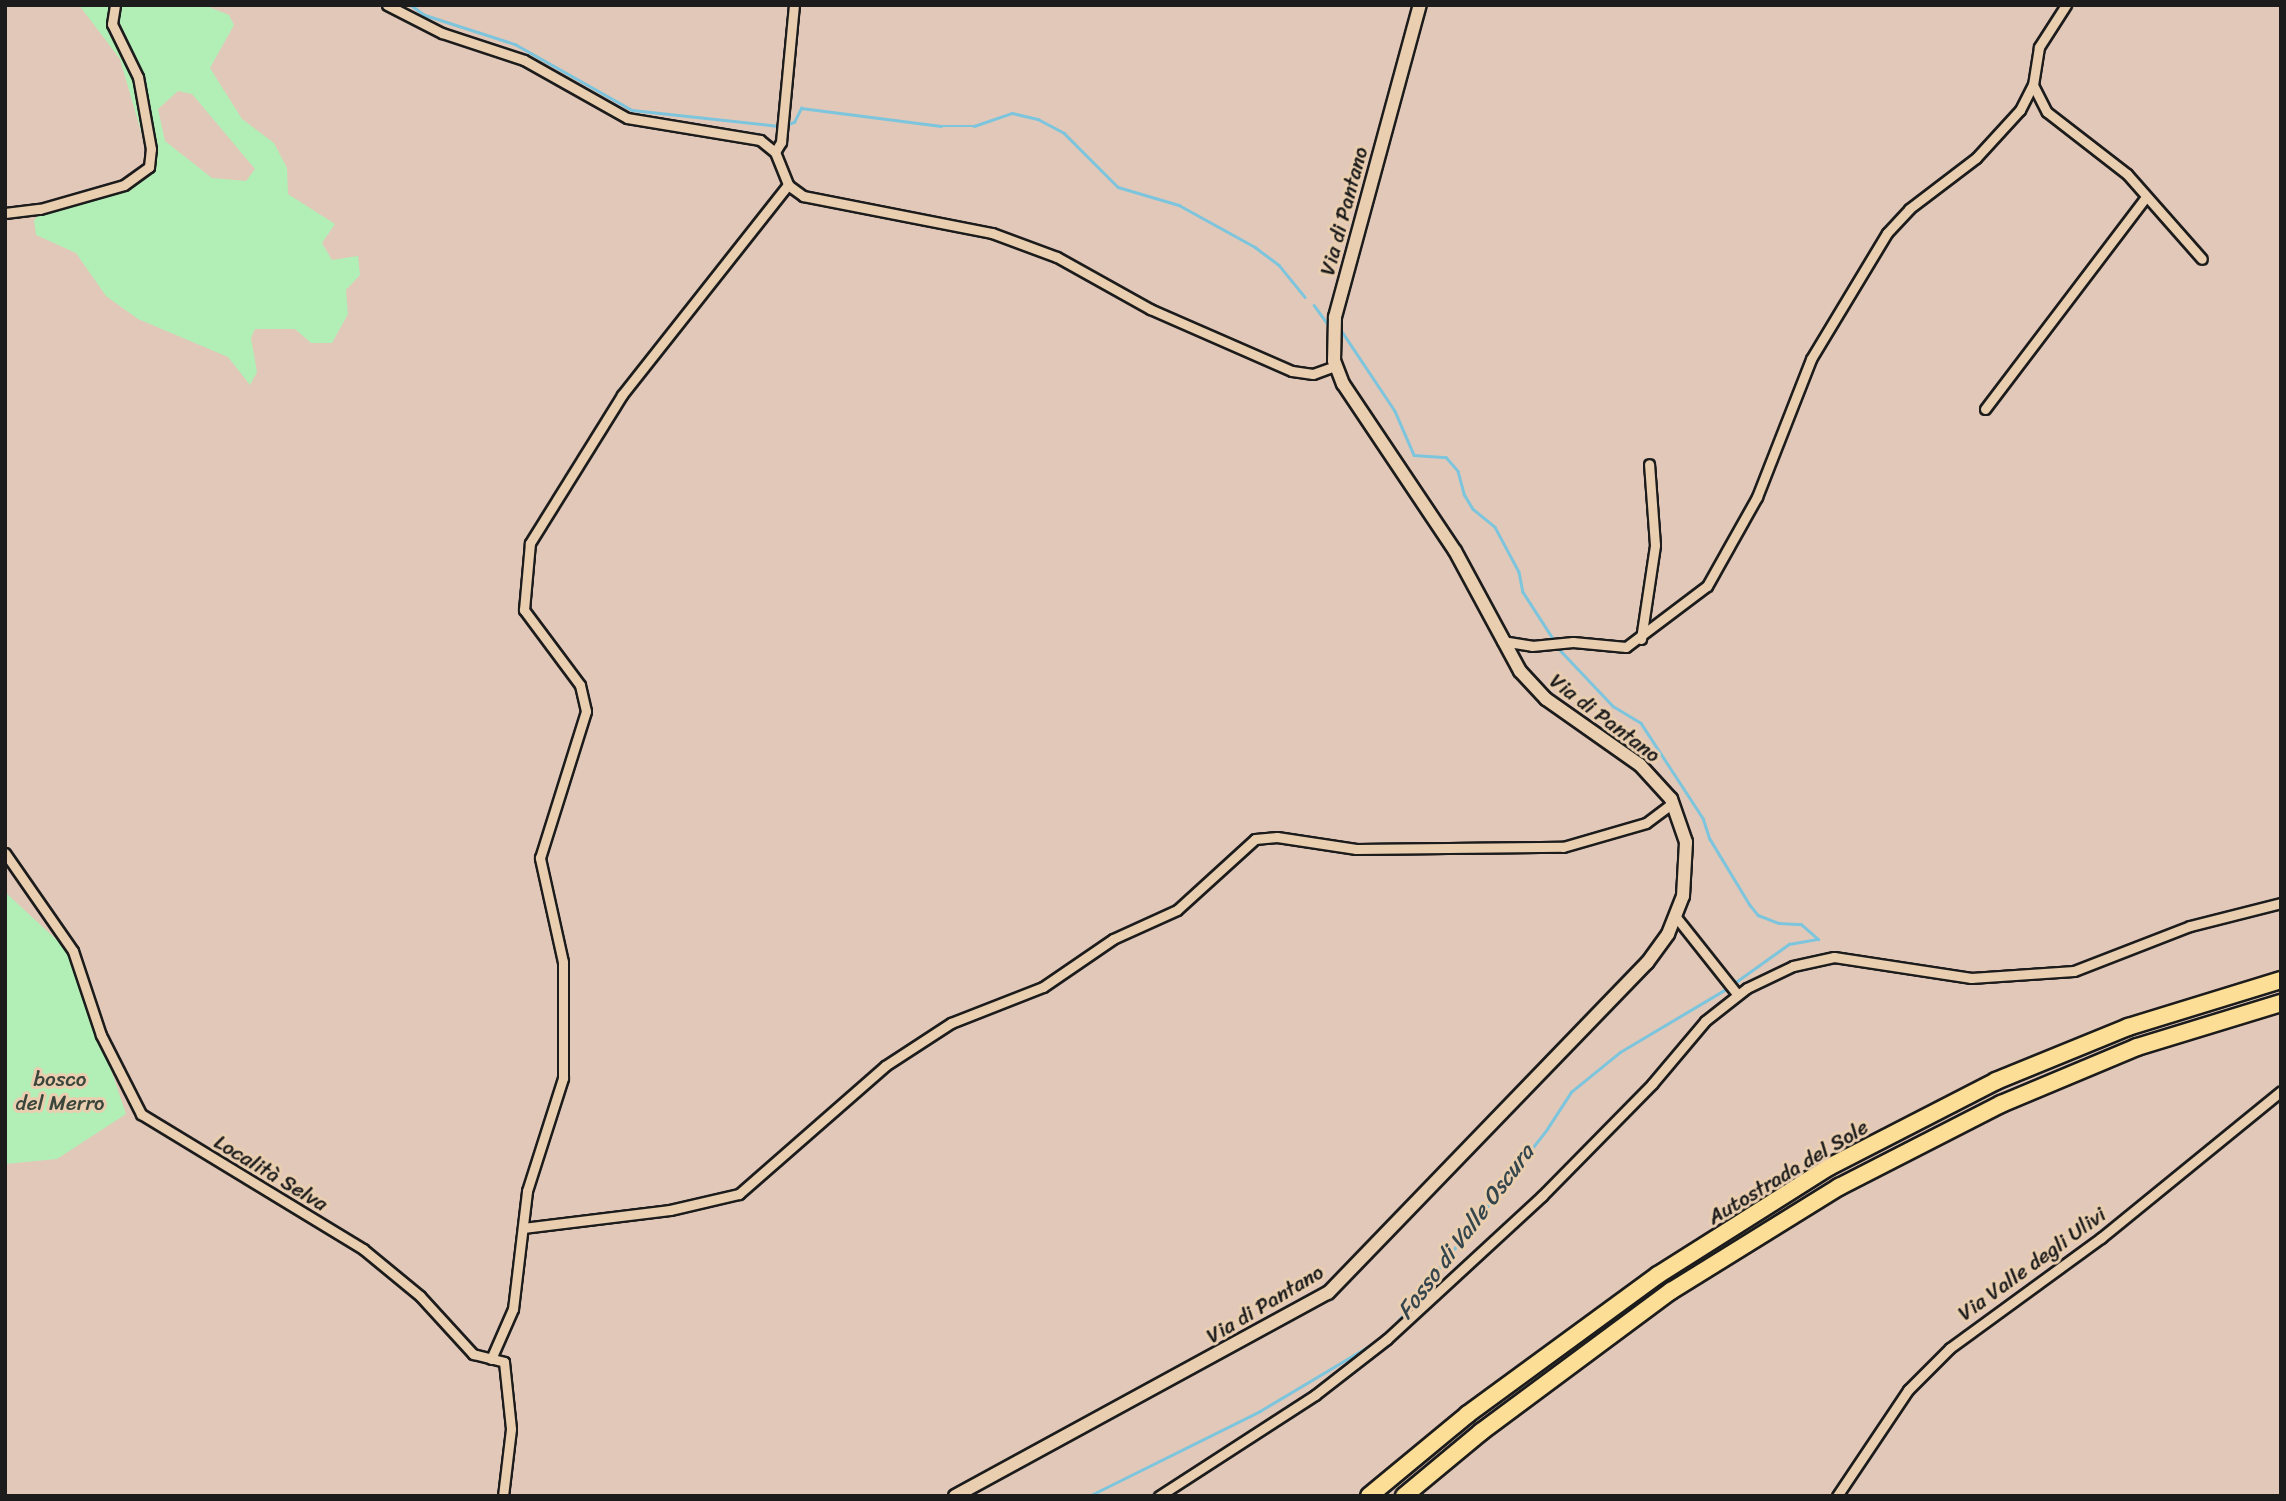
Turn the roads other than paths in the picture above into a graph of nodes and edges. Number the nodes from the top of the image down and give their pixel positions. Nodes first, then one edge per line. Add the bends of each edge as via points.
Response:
1 (115, 5) edge
2 (387, 5) edge
3 (794, 5) edge
4 (1420, 5) edge
5 (2066, 5) edge
6 (2033, 85) junction
7 (775, 152) junction
8 (788, 185) junction
9 (2146, 197) junction
10 (5, 213) edge
11 (2202, 259) dead end
12 (1335, 366) junction
13 (1985, 410) dead end
14 (1649, 464) dead end
15 (1642, 639) junction
16 (1501, 640) junction
17 (1673, 803) junction
18 (5, 852) edge
19 (2281, 902) edge
20 (1676, 917) junction
21 (2281, 980) edge
22 (1737, 994) junction
23 (2281, 1003) edge
24 (2281, 1091) edge
25 (523, 1228) junction
26 (492, 1359) junction
27 (503, 1496) edge
28 (955, 1496) edge
29 (1159, 1496) edge
30 (1369, 1496) edge
31 (1404, 1496) edge
32 (1837, 1496) edge

1 - 10 street via 111,22 136,72 151,149 149,167 124,185 40,209
2 - 7 street via 449,36 524,60 627,118 741,134 760,140
3 - 7 street via 781,142
4 - 12 street, Via di Pantano via 1335,317 1331,343
5 - 6 street via 2039,47
6 - 9 street via 2047,112 2123,170
6 - 15 street via 2020,110 1980,154 1891,226 1811,359 1760,490 1715,577
7 - 8 street
8 - 12 street via 808,198 1004,237 1057,257 1170,319 1292,371 1313,374
8 - 25 street via 618,400 537,527 528,549 524,610 580,685 586,711 582,736 540,854 561,946 566,1041 560,1097 529,1184
9 - 11 street
9 - 13 street
12 - 16 street, Via di Pantano via 1455,551
14 - 15 street via 1656,545
15 - 16 street via 1618,648 1579,642 1524,646
16 - 17 street, Via di Pantano via 1541,695 1636,761
17 - 20 street, Via di Pantano via 1688,855 1686,885
17 - 25 street via 1646,823 1563,847 1356,849 1255,839 1177,910 1114,939 1047,985 957,1020 894,1060 739,1194 670,1210
18 - 26 street, Località Selva via 73,951 102,1035 141,1114 368,1253 415,1291 473,1354
19 - 22 street via 2190,926 2074,971 1965,977 1834,957 1793,966
20 - 22 street
20 - 28 street, Via di Pantano via 1647,963 1328,1293
21 - 30 highway, Autostrada del Sole via 2128,1027 1996,1081 1829,1167 1658,1275 1468,1415
22 - 29 street via 1702,1024 1653,1084 1542,1196 1398,1330 1315,1395
23 - 31 highway, Autostrada del Sole via 2137,1047 2038,1088 1839,1187 1671,1292 1481,1432
24 - 32 street, Via Valle degli Ulivi via 2101,1238 1950,1348 1908,1390
25 - 26 street via 513,1309
26 - 27 street, Località Selva via 502,1360 506,1367 510,1408 511,1447

